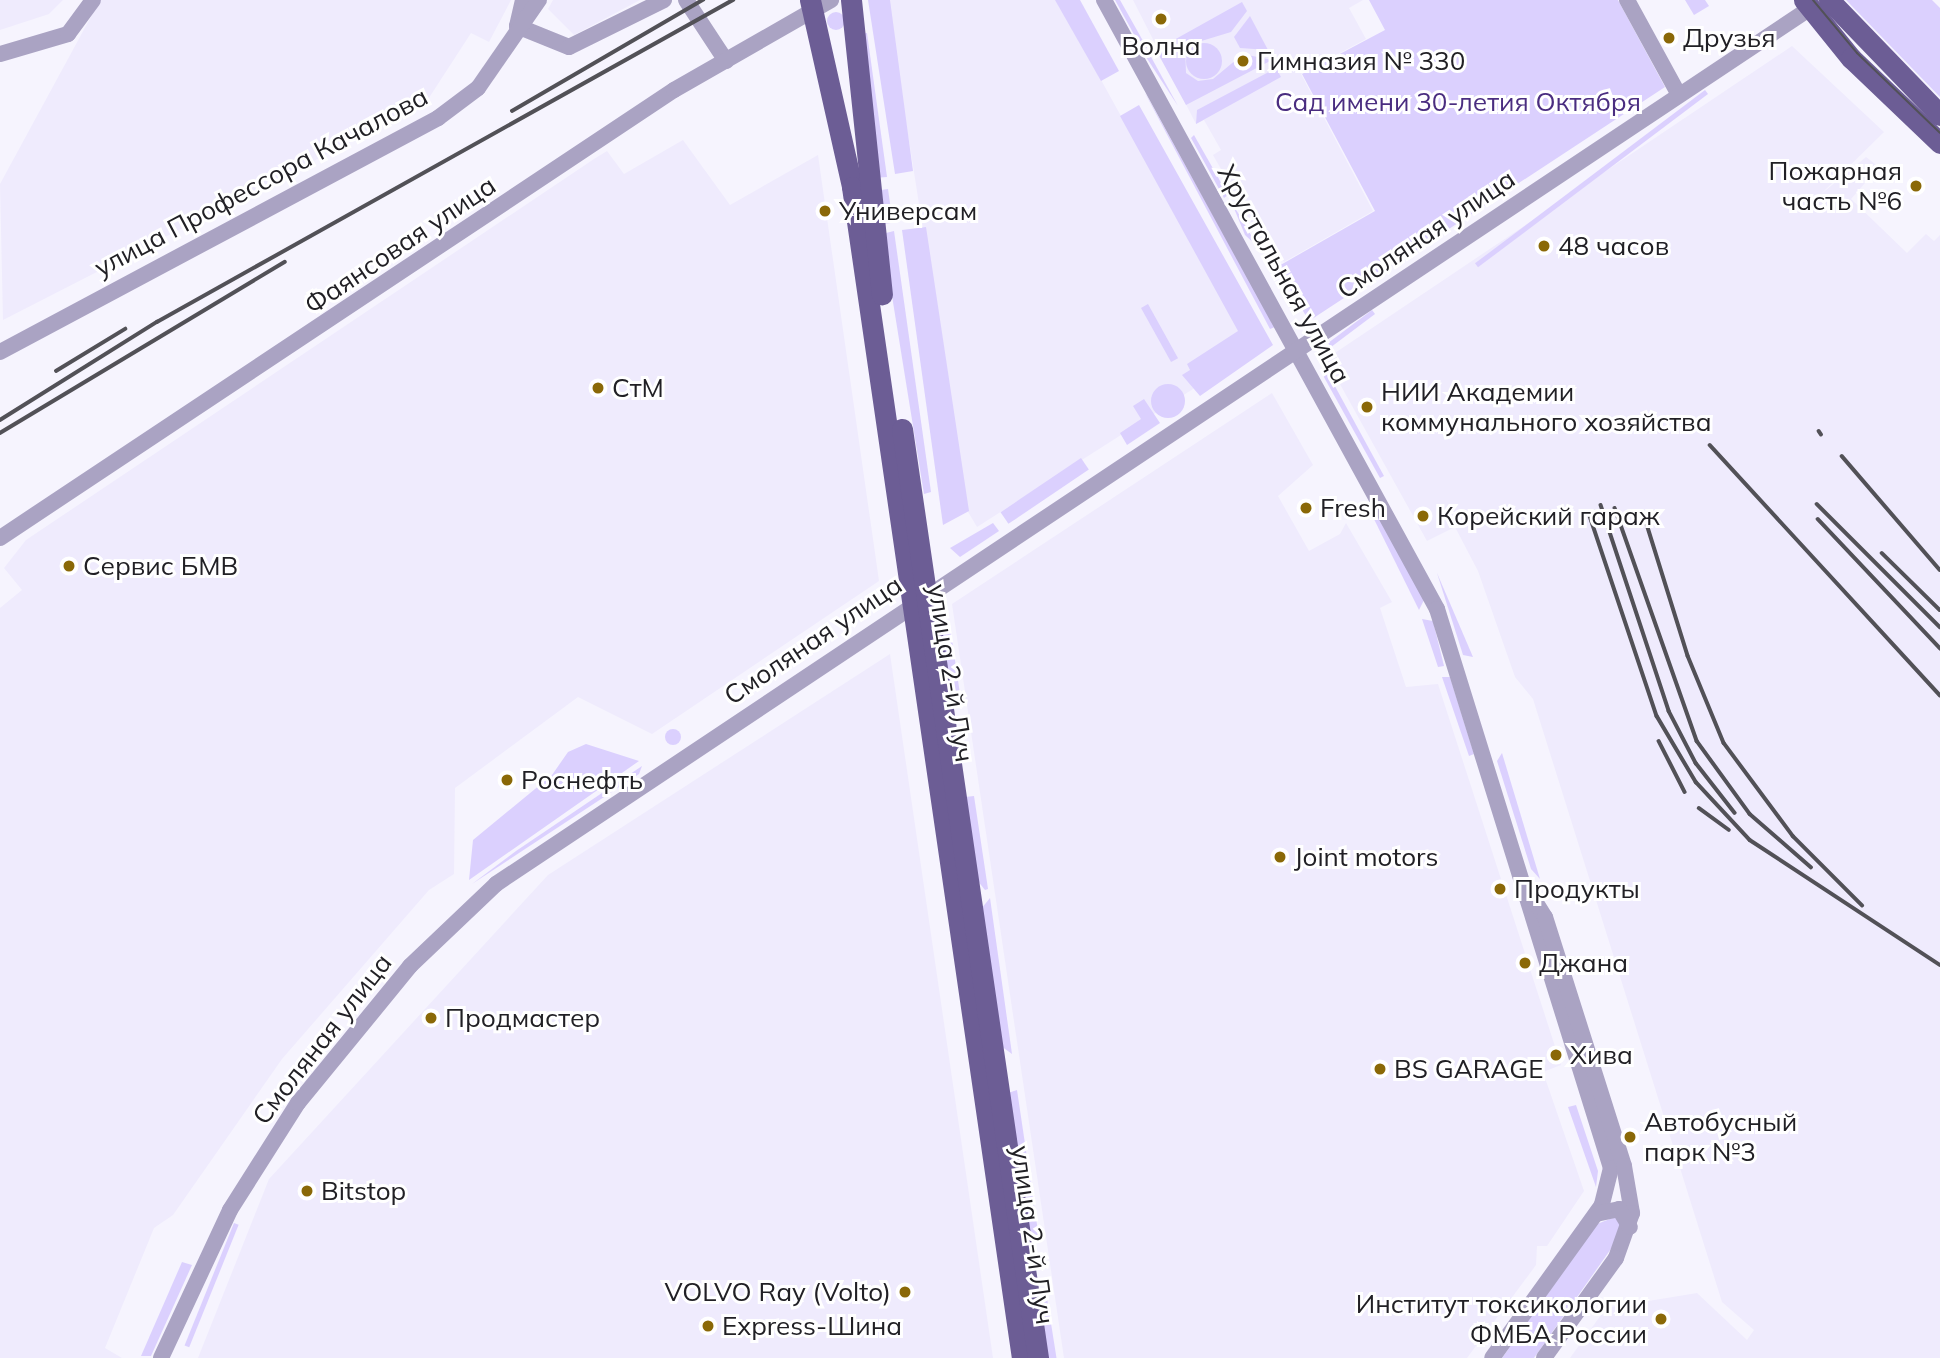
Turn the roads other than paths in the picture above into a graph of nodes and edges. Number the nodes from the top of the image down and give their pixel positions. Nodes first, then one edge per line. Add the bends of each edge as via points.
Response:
1 (93, 0) edge
2 (523, 0) edge
3 (539, 0) edge
4 (664, 0) edge
5 (686, 0) edge
6 (831, 0) edge
7 (851, 0) edge
8 (1104, 0) edge
9 (1626, 0) edge
10 (1816, 2) edge
11 (812, 7) edge
12 (517, 26) junction
13 (0, 54) edge
14 (726, 61) junction
15 (1679, 95) junction
16 (1940, 115) edge
17 (1940, 143) edge
18 (1297, 349) junction
19 (0, 352) edge
20 (0, 538) edge
21 (920, 598) junction
22 (1617, 1167) junction
23 (1595, 1214) junction
24 (1630, 1227) junction
25 (161, 1358) edge
26 (1022, 1358) edge
27 (1038, 1358) edge
28 (1492, 1358) edge
29 (1544, 1358) edge

1 - 13 street via 77,26 57,41
2 - 12 street, улица Профессора Качалова
3 - 12 street, улица Профессора Качалова
4 - 12 street via 569,47
5 - 14 street
6 - 11 street, Фаянсовая улица
7 - 21 main road, улица 2-й Луч via 867,185
8 - 18 street, Хрустальная улица
9 - 15 street
10 - 15 street, Смоляная улица
10 - 16 main road
10 - 17 main road
11 - 14 street, Фаянсовая улица
11 - 21 main road, улица 2-й Луч via 852,187
12 - 19 street, улица Профессора Качалова via 478,88 438,118
14 - 20 street, Фаянсовая улица
15 - 18 street, Смоляная улица
18 - 21 street, Смоляная улица
18 - 22 street, Хрустальная улица via 1437,609 1528,890 1545,918
21 - 25 street, Смоляная улица via 537,853 449,925 351,1032 261,1158
21 - 26 main road, улица 2-й Луч
21 - 27 main road, улица 2-й Луч
22 - 23 street
22 - 24 street, Хрустальная улица
23 - 24 street via 1619,1209
23 - 28 street
24 - 29 street

